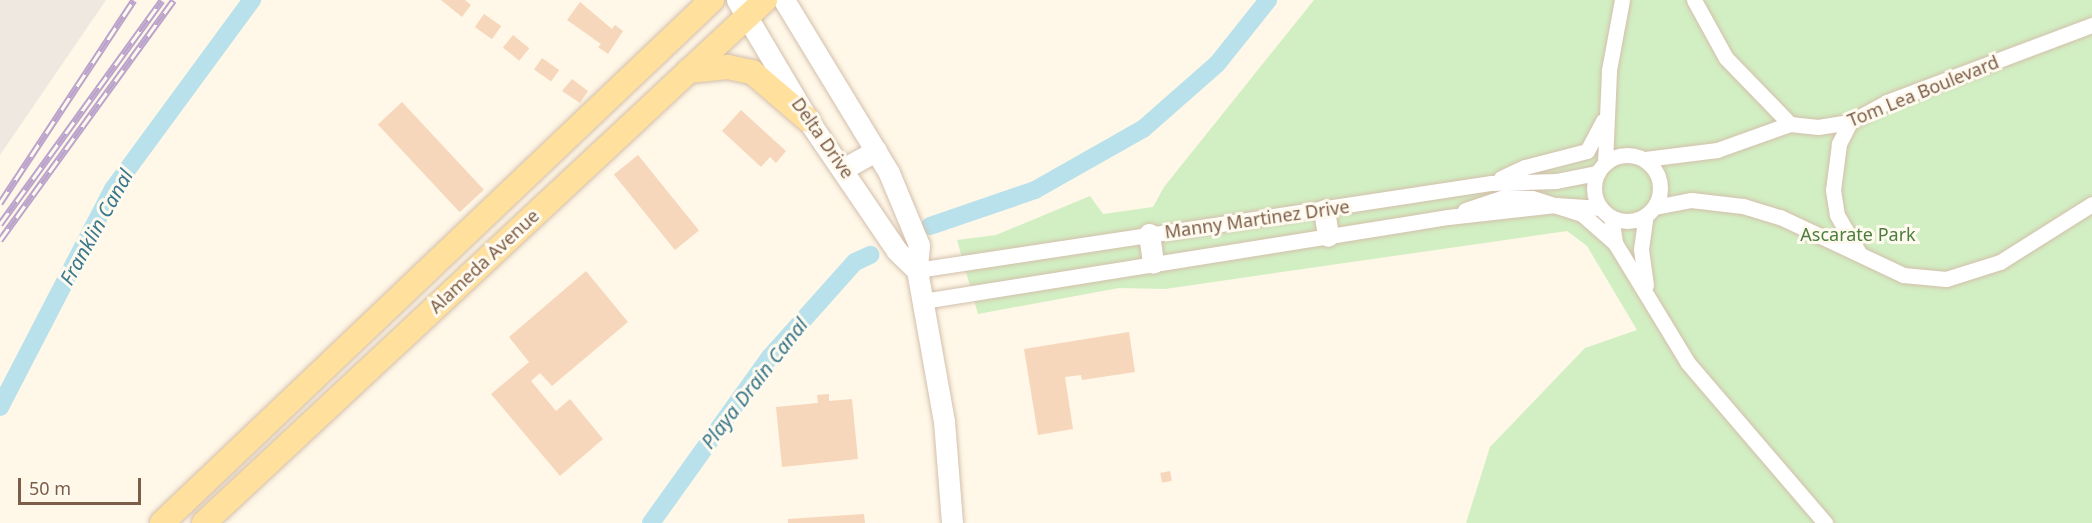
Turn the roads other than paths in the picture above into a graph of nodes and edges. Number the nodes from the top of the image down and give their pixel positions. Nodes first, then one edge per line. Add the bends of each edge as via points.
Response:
1 (712, 0) edge
2 (765, 0) edge
3 (784, 0) edge
4 (1622, 0) edge
5 (1694, 0) edge
6 (742, 8) edge
7 (2092, 25) edge
8 (688, 71) junction
9 (1608, 100) junction
10 (808, 120) junction
11 (1850, 122) junction
12 (1790, 124) junction
13 (876, 151) junction
14 (1645, 159) junction
15 (1601, 168) junction
16 (843, 169) junction
17 (1491, 183) junction
18 (2092, 204) edge
19 (1555, 205) junction
20 (1324, 210) junction
21 (1651, 211) junction
22 (1606, 212) junction
23 (1149, 234) junction
24 (1328, 236) junction
25 (1615, 243) junction
26 (1861, 256) junction
27 (1153, 264) junction
28 (917, 270) junction
29 (1646, 291) junction
30 (923, 301) junction
31 (162, 523) edge
32 (204, 523) edge
33 (952, 523) edge
34 (1825, 523) edge

1 - 31 main road, Alameda Avenue
2 - 6 main road, Alameda Avenue
3 - 13 main road, Delta Drive
4 - 9 street
5 - 12 street via 1726,58
6 - 8 main road, Alameda Avenue
6 - 10 main road, Delta Drive
7 - 11 street, Tom Lea Boulevard via 1887,102
8 - 10 main road via 728,67 752,72
8 - 32 main road, Alameda Avenue
9 - 15 street
9 - 17 street via 1601,127 1587,151 1525,167
10 - 16 main road, Delta Drive
11 - 12 street, Tom Lea Boulevard via 1818,128
11 - 26 street via 1839,144 1833,190 1837,215
12 - 14 street, Tom Lea Boulevard via 1717,150
13 - 16 main road
13 - 28 main road, Delta Drive via 919,245
14 - 15 street via 1625,154
14 - 21 street via 1661,186
15 - 17 street, Manny Martinez Drive via 1556,182
15 - 22 street via 1594,191
16 - 28 main road, Delta Drive via 897,250
17 - 20 street, Manny Martinez Drive
18 - 26 street via 1973,274 1921,279
19 - 22 street, Manny Martinez Drive
19 - 24 street, Manny Martinez Drive
19 - 25 street via 1582,214
20 - 23 street, Manny Martinez Drive
20 - 24 main road
21 - 22 street via 1629,221
21 - 26 street via 1702,200 1743,206 1780,218
21 - 29 street via 1641,249
22 - 25 street
23 - 27 main road
23 - 28 street, Manny Martinez Drive
24 - 27 street, Manny Martinez Drive
25 - 29 street
27 - 30 street, Manny Martinez Drive
28 - 30 main road, Delta Drive
29 - 34 street via 1688,363
30 - 33 main road, Delta Drive via 944,421

